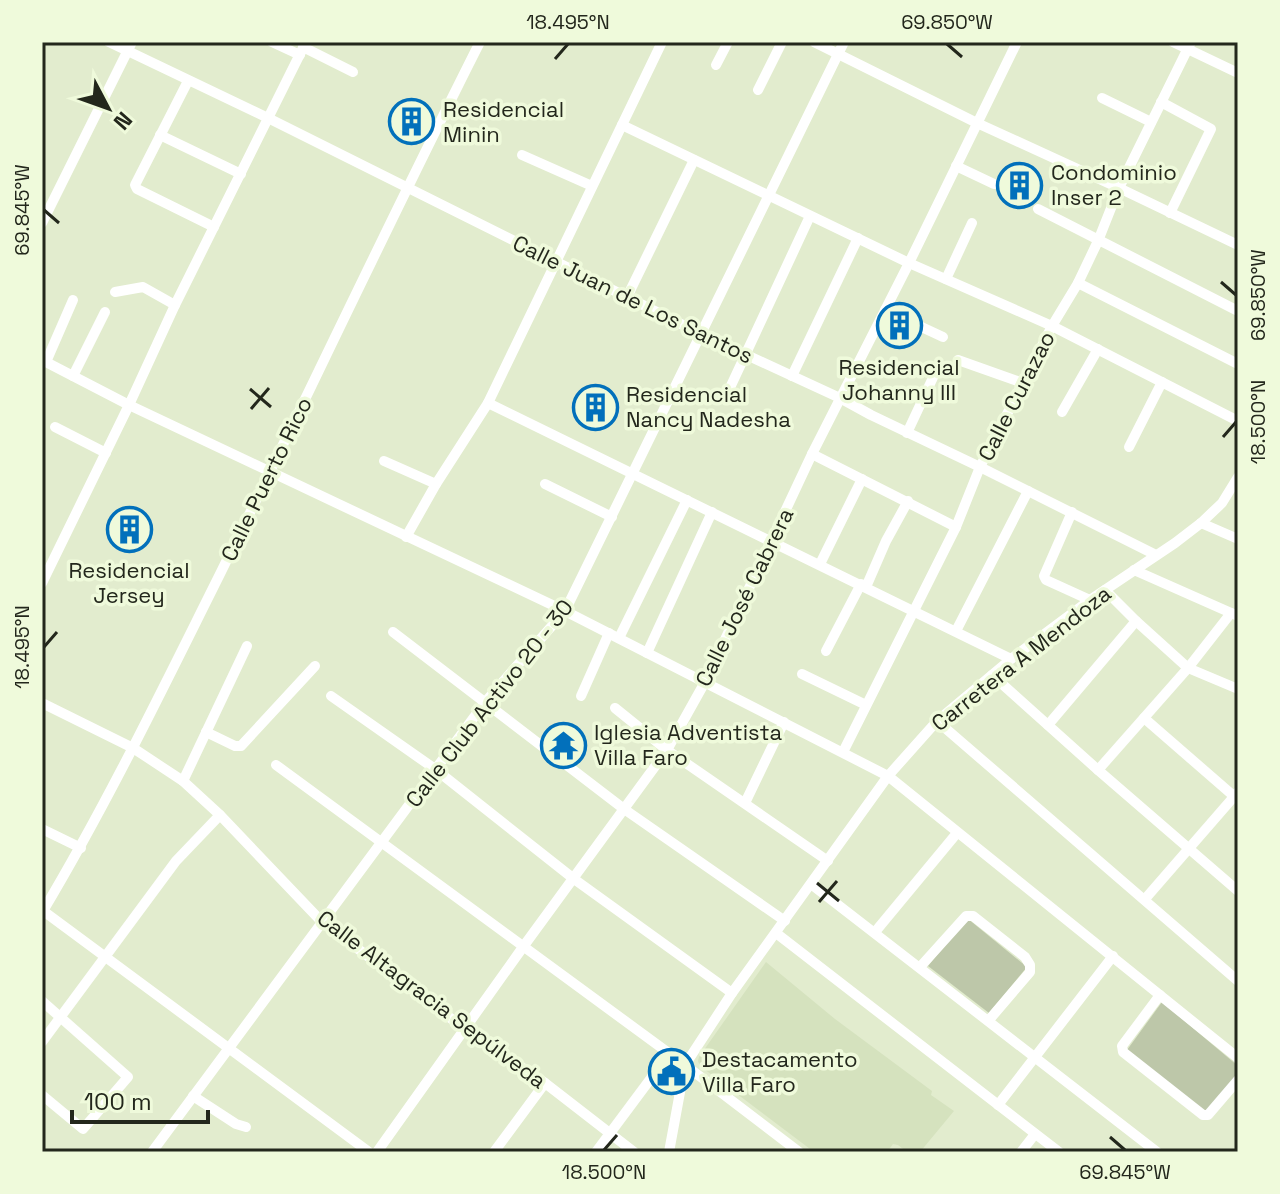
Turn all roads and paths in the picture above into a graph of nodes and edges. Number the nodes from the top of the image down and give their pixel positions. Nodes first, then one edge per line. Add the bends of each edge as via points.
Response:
1 (109, 42) edge
2 (272, 42) edge
3 (480, 42) edge
4 (662, 42) edge
5 (728, 42) edge
6 (782, 42) edge
7 (814, 42) edge
8 (844, 42) edge
9 (1017, 42) edge
10 (1173, 42) edge
11 (130, 46) edge
12 (1189, 46) edge
13 (303, 48) edge
14 (838, 53) junction
15 (716, 65) dead end
16 (353, 72) dead end
17 (1238, 73) edge
18 (188, 81) junction
19 (758, 90) dead end
20 (1102, 98) dead end
21 (1161, 102) junction
22 (268, 118) junction
23 (1151, 122) junction
24 (977, 123) junction
25 (622, 125) junction
26 (160, 135) junction
27 (522, 155) dead end
28 (694, 160) junction
29 (956, 166) junction
30 (241, 174) junction
31 (994, 184) dead end
32 (592, 186) junction
33 (406, 188) junction
34 (1119, 188) junction
35 (767, 196) junction
36 (1038, 209) dead end
37 (1170, 213) junction
38 (810, 216) junction
39 (42, 223) edge
40 (972, 223) dead end
41 (214, 227) junction
42 (858, 238) junction
43 (1098, 241) junction
44 (1238, 245) edge
45 (556, 262) junction
46 (909, 263) junction
47 (946, 279) junction
48 (1078, 283) junction
49 (115, 292) dead end
50 (627, 297) junction
51 (73, 300) dead end
52 (175, 305) junction
53 (885, 310) junction
54 (1238, 311) edge
55 (105, 312) dead end
56 (1052, 326) junction
57 (701, 334) junction
58 (943, 337) dead end
59 (1098, 349) junction
60 (745, 354) junction
61 (958, 360) dead end
62 (44, 361) edge
63 (1238, 364) edge
64 (937, 369) dead end
65 (73, 376) junction
66 (792, 376) junction
67 (1162, 382) junction
68 (1023, 383) junction
69 (728, 392) dead end
70 (840, 398) junction
71 (488, 403) junction
72 (129, 405) junction
73 (1062, 412) dead end
74 (1238, 421) edge
75 (55, 427) dead end
76 (907, 433) junction
77 (1129, 447) dead end
78 (106, 453) junction
79 (812, 454) junction
80 (384, 461) dead end
81 (980, 467) junction
82 (270, 472) junction
83 (633, 474) junction
84 (1238, 477) edge
85 (862, 479) junction
86 (436, 484) junction
87 (545, 484) dead end
88 (1028, 491) junction
89 (687, 500) junction
90 (908, 501) junction
91 (712, 512) junction
92 (1072, 512) junction
93 (612, 517) junction
94 (1201, 523) junction
95 (956, 527) junction
96 (406, 537) junction
97 (1238, 539) edge
98 (771, 542) junction
99 (1156, 555) junction
100 (820, 564) junction
101 (1134, 570) junction
102 (42, 583) edge
103 (863, 585) junction
104 (1105, 590) junction
105 (1090, 600) junction
106 (565, 611) junction
107 (913, 611) junction
108 (1234, 615) edge
109 (1136, 621) junction
110 (956, 631) junction
111 (393, 632) dead end
112 (614, 636) junction
113 (247, 646) dead end
114 (826, 651) dead end
115 (647, 653) junction
116 (1011, 659) junction
117 (315, 666) dead end
118 (1188, 668) junction
119 (802, 674) dead end
120 (992, 675) junction
121 (705, 682) junction
122 (1238, 689) edge
123 (331, 696) dead end
124 (581, 696) dead end
125 (486, 701) junction
126 (42, 703) edge
127 (866, 705) junction
128 (615, 708) dead end
129 (1144, 718) junction
130 (937, 721) junction
131 (784, 722) junction
132 (1048, 725) junction
133 (206, 732) junction
134 (133, 748) junction
135 (667, 750) junction
136 (843, 752) junction
137 (276, 765) dead end
138 (435, 769) junction
139 (1098, 770) junction
140 (888, 776) junction
141 (183, 781) junction
142 (1237, 795) edge
143 (745, 803) junction
144 (624, 809) junction
145 (220, 815) junction
146 (42, 829) edge
147 (957, 833) junction
148 (382, 843) junction
149 (81, 848) junction
150 (1189, 848) junction
151 (828, 861) junction
152 (574, 879) junction
153 (811, 884) junction
154 (1238, 891) edge
155 (1145, 899) junction
156 (43, 911) edge
157 (785, 921) junction
158 (322, 922) junction
159 (875, 932) junction
160 (776, 933) junction
161 (523, 947) junction
162 (1113, 956) junction
163 (107, 957) junction
164 (920, 967) junction
165 (1238, 981) edge
166 (732, 993) junction
167 (1160, 995) junction
168 (42, 1001) edge
169 (61, 1018) junction
170 (989, 1020) junction
171 (465, 1029) junction
172 (42, 1042) edge
173 (228, 1048) junction
174 (669, 1054) junction
175 (1036, 1056) junction
176 (1238, 1058) edge
177 (685, 1065) junction
178 (1238, 1080) edge
179 (545, 1083) junction
180 (42, 1095) edge
181 (193, 1096) junction
182 (998, 1105) junction
183 (246, 1127) dead end
184 (610, 1133) junction
185 (1035, 1134) junction
186 (152, 1152) edge
187 (369, 1152) edge
188 (377, 1152) edge
189 (494, 1152) edge
190 (596, 1152) edge
191 (634, 1152) edge
192 (669, 1152) edge
193 (799, 1152) edge
194 (1021, 1152) edge
195 (1059, 1152) edge
196 (1157, 1152) edge

1 - 11 street, Calle Juan de Los Santos
2 - 13 street
3 - 33 street, Calle Puerto Rico
4 - 25 street
5 - 15 street
6 - 19 street
7 - 14 street
8 - 14 street, Calle Club Activo 20 - 30
9 - 24 street, Calle José Cabrera
10 - 12 street
11 - 18 street, Calle Juan de Los Santos
11 - 39 street
12 - 17 street
12 - 21 street, Calle Curazao
13 - 16 street
13 - 22 street
14 - 24 street
14 - 35 street, Calle Club Activo 20 - 30
18 - 22 street, Calle Juan de Los Santos
18 - 26 street
20 - 23 street
21 - 23 street, Calle Curazao
21 - 37 street via 1211,129
22 - 30 street
22 - 33 street, Calle Juan de Los Santos
23 - 34 street, Calle Curazao
24 - 29 street, Calle José Cabrera
24 - 34 street
25 - 28 street
25 - 32 street
26 - 30 street
26 - 41 street via 136,188
27 - 32 street
28 - 35 street
28 - 50 street
29 - 31 street
29 - 46 street, Calle José Cabrera
30 - 41 street
32 - 45 street
33 - 45 street, Calle Juan de Los Santos
33 - 82 street, Calle Puerto Rico
34 - 37 street
34 - 43 street, Calle Curazao
35 - 38 street
35 - 57 street, Calle Club Activo 20 - 30
36 - 43 street
37 - 44 street
38 - 42 street
38 - 60 street
40 - 47 street
41 - 52 street
42 - 46 street
42 - 66 street
43 - 48 street, Calle Curazao
43 - 54 street
45 - 50 street, Calle Juan de Los Santos
45 - 71 street
46 - 47 street
46 - 53 street, Calle José Cabrera
47 - 56 street
48 - 56 street, Calle Curazao
48 - 63 street
49 - 52 street via 143,287
50 - 57 street, Calle Juan de Los Santos
51 - 62 street
52 - 72 street
53 - 58 street
53 - 70 street, Calle José Cabrera
55 - 65 street
56 - 59 street
56 - 68 street, Calle Curazao
57 - 60 street, Calle Juan de Los Santos
57 - 83 street, Calle Club Activo 20 - 30
59 - 67 street
59 - 73 street
60 - 66 street, Calle Juan de Los Santos
60 - 69 street
61 - 68 street
62 - 65 street
64 - 76 street
65 - 72 street
66 - 70 street, Calle Juan de Los Santos
67 - 74 street
67 - 77 street
68 - 81 street, Calle Curazao
70 - 76 street, Calle Juan de Los Santos
70 - 79 street, Calle José Cabrera
71 - 83 street
71 - 86 street
72 - 78 street
72 - 82 street
75 - 78 street
76 - 81 street, Calle Juan de Los Santos
78 - 102 street
79 - 85 street
79 - 98 street, Calle José Cabrera
80 - 86 street
81 - 88 street, Calle Juan de Los Santos
81 - 95 street, Calle Curazao
82 - 96 street
82 - 134 street, Calle Puerto Rico
83 - 89 street
83 - 93 street, Calle Club Activo 20 - 30
84 - 94 street, Carretera A Mendoza
85 - 90 street
85 - 100 street
86 - 96 street
87 - 93 street
88 - 92 street, Calle Juan de Los Santos
88 - 110 street
89 - 91 street
89 - 112 street
90 - 95 street
90 - 103 street
91 - 98 street
91 - 115 street
92 - 99 street, Calle Juan de Los Santos
92 - 105 street via 1044,576
93 - 106 street, Calle Club Activo 20 - 30
94 - 97 street
94 - 99 street, Carretera A Mendoza
95 - 107 street, Calle Curazao
96 - 106 street
98 - 100 street
98 - 121 street, Calle José Cabrera
99 - 101 street, Carretera A Mendoza
100 - 103 street
101 - 104 street, Carretera A Mendoza
101 - 108 street
103 - 107 street
103 - 114 street
104 - 105 street, Carretera A Mendoza
104 - 109 street
105 - 116 street, Carretera A Mendoza
106 - 112 street
106 - 125 street, Calle Club Activo 20 - 30
107 - 110 street
107 - 127 street, Calle Curazao
108 - 118 street
109 - 118 street
109 - 132 street
110 - 116 street
111 - 125 street
112 - 115 street
112 - 124 street
113 - 133 street
115 - 121 street
116 - 120 street, Carretera A Mendoza
117 - 133 street via 241,746
118 - 122 street
118 - 129 street
119 - 127 street
120 - 130 street, Carretera A Mendoza
120 - 132 street
121 - 131 street
121 - 135 street, Calle José Cabrera
123 - 138 street
125 - 138 street, Calle Club Activo 20 - 30
125 - 144 street
126 - 134 street, Calle Altagracia Sepúlveda
127 - 136 street, Calle Curazao
128 - 135 street
129 - 139 street
129 - 142 street
130 - 140 street, Carretera A Mendoza
130 - 155 street
131 - 136 street
131 - 143 street
132 - 139 street
133 - 141 street
134 - 141 street, Calle Altagracia Sepúlveda
134 - 149 street, Calle Puerto Rico
135 - 143 street
135 - 144 street, Calle José Cabrera
136 - 140 street
137 - 148 street
138 - 148 street, Calle Club Activo 20 - 30
138 - 152 street
139 - 150 street
140 - 147 street
140 - 151 street, Carretera A Mendoza
141 - 145 street, Calle Altagracia Sepúlveda
142 - 150 street
143 - 151 street
144 - 152 street, Calle José Cabrera
144 - 157 street
145 - 158 street, Calle Altagracia Sepúlveda
145 - 163 street via 176,861
146 - 149 street
147 - 159 street
147 - 162 street
148 - 158 street, Calle Club Activo 20 - 30
148 - 161 street
149 - 156 street, Calle Puerto Rico
150 - 154 street
150 - 155 street
151 - 153 street, Carretera A Mendoza
152 - 161 street, Calle José Cabrera
152 - 166 street
153 - 157 street, Carretera A Mendoza
153 - 159 street
155 - 165 street
156 - 163 street
157 - 160 street, Carretera A Mendoza
158 - 171 street, Calle Altagracia Sepúlveda
158 - 173 street, Calle Club Activo 20 - 30
159 - 164 street
160 - 166 street, Carretera A Mendoza
160 - 182 street
161 - 171 street, Calle José Cabrera
161 - 174 street
162 - 167 street
162 - 175 street
163 - 169 street
163 - 173 street
164 - 170 street
164 - 170 street via 958,922 973,916 1030,965 1030,972
166 - 177 street, Carretera A Mendoza
167 - 176 street
167 - 178 street via 1122,1046 1123,1052 1203,1115
168 - 169 street
169 - 172 street
169 - 180 street via 128,1077 83,1129
170 - 175 street
171 - 179 street, Calle Altagracia Sepúlveda
171 - 188 street, Calle José Cabrera
173 - 181 street, Calle Club Activo 20 - 30
173 - 187 street
174 - 177 street
174 - 184 street
175 - 182 street
175 - 196 street
177 - 192 street, Carretera A Mendoza
177 - 193 street
179 - 184 street, Calle Altagracia Sepúlveda
179 - 189 street
181 - 183 street
181 - 186 street, Calle Club Activo 20 - 30
182 - 185 street
184 - 190 street
184 - 191 street, Calle Altagracia Sepúlveda
185 - 194 street
185 - 195 street

